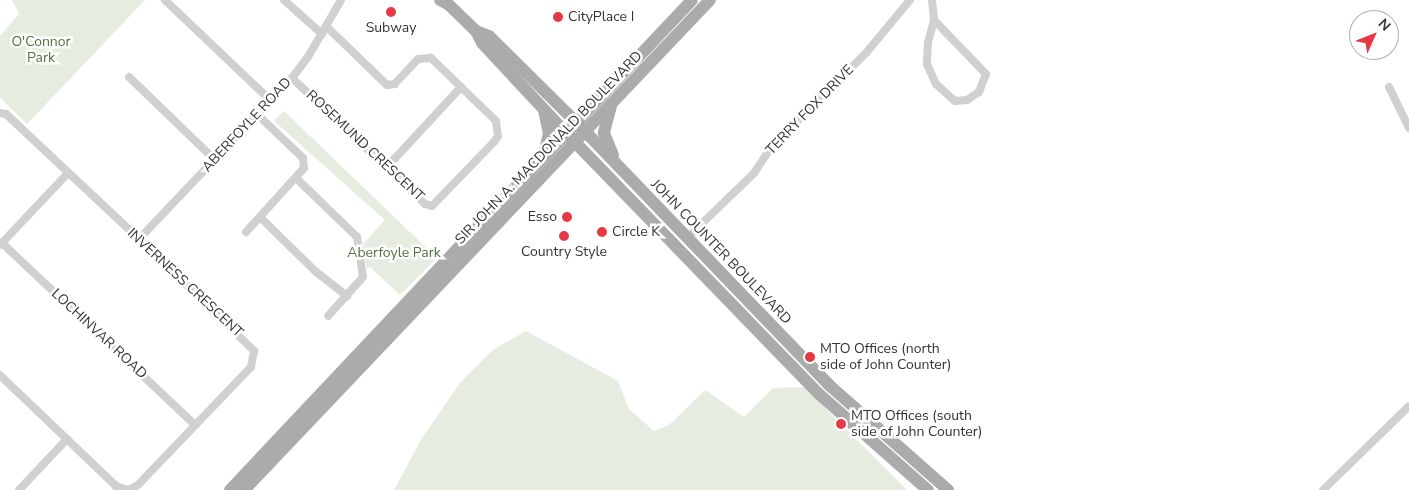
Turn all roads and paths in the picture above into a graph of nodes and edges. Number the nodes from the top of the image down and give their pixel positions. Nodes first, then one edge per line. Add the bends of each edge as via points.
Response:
1 (165, 0) edge
2 (284, 0) edge
3 (341, 0) edge
4 (692, 0) edge
5 (710, 0) edge
6 (910, 0) edge
7 (932, 0) edge
8 (445, 1) edge
9 (934, 20) junction
10 (324, 30) junction
11 (476, 31) junction
12 (129, 77) dead end
13 (292, 78) junction
14 (461, 87) junction
15 (1388, 88) dead end
16 (270, 100) junction
17 (613, 102) junction
18 (543, 107) junction
19 (3, 113) edge
20 (257, 114) junction
21 (580, 126) junction
22 (1409, 128) edge
23 (570, 137) junction
24 (542, 158) junction
25 (214, 159) junction
26 (387, 167) junction
27 (68, 173) junction
28 (296, 178) junction
29 (630, 179) junction
30 (260, 217) junction
31 (246, 232) dead end
32 (687, 238) junction
33 (140, 239) junction
34 (1, 244) edge
35 (347, 296) junction
36 (328, 316) dead end
37 (0, 375) edge
38 (1409, 406) edge
39 (195, 425) junction
40 (67, 440) junction
41 (19, 490) edge
42 (230, 490) edge
43 (244, 490) edge
44 (928, 490) edge
45 (948, 490) edge
46 (1323, 490) edge

1 - 16 street
2 - 10 street
3 - 10 street, ABERFOYLE ROAD
4 - 21 main road, SIR JOHN A. MACDONALD BOULEVARD
5 - 17 main road, SIR JOHN A. MACDONALD BOULEVARD
6 - 32 street, TERRY FOX DRIVE via 866,53 772,146 754,173
7 - 9 street
8 - 11 main road, JOHN COUNTER BOULEVARD
9 - 9 street via 986,74 979,92 967,100 954,101 933,78 928,57
10 - 13 street, ABERFOYLE ROAD
10 - 14 street, ROSEMUND CRESCENT via 387,84 395,84 418,59 425,56
11 - 18 main road, JOHN COUNTER BOULEVARD via 482,44
11 - 21 main road, JOHN COUNTER BOULEVARD via 489,36
12 - 25 street
13 - 16 street, ABERFOYLE ROAD
13 - 26 street, ROSEMUND CRESCENT
14 - 26 street
14 - 26 street, ROSEMUND CRESCENT via 496,121 498,136 494,142 432,206 425,204
15 - 22 street
16 - 20 street, ABERFOYLE ROAD
17 - 21 main road, SIR JOHN A. MACDONALD BOULEVARD
17 - 29 main road via 605,119 604,132 609,150
18 - 23 main road, JOHN COUNTER BOULEVARD
18 - 24 main road via 549,132
19 - 27 street, INVERNESS CRESCENT
20 - 25 street, ABERFOYLE ROAD
20 - 28 street via 303,158 304,168
21 - 23 main road, SIR JOHN A. MACDONALD BOULEVARD
21 - 29 main road, JOHN COUNTER BOULEVARD
23 - 24 main road, SIR JOHN A. MACDONALD BOULEVARD
23 - 43 main road, SIR JOHN A. MACDONALD BOULEVARD
23 - 44 main road, JOHN COUNTER BOULEVARD via 819,394
24 - 42 main road, SIR JOHN A. MACDONALD BOULEVARD
25 - 33 street, ABERFOYLE ROAD
27 - 33 street, INVERNESS CRESCENT
27 - 34 street
28 - 30 street
28 - 35 street via 357,237 363,277
29 - 32 main road, JOHN COUNTER BOULEVARD
30 - 31 street
30 - 35 street via 315,272
32 - 45 main road, JOHN COUNTER BOULEVARD via 828,385
33 - 39 street, INVERNESS CRESCENT via 254,351 251,367
34 - 39 street, LOCHINVAR ROAD
35 - 36 street
37 - 40 street, INVERNESS CRESCENT
38 - 46 street
39 - 40 street, INVERNESS CRESCENT via 138,486 128,490 116,486
40 - 41 street

